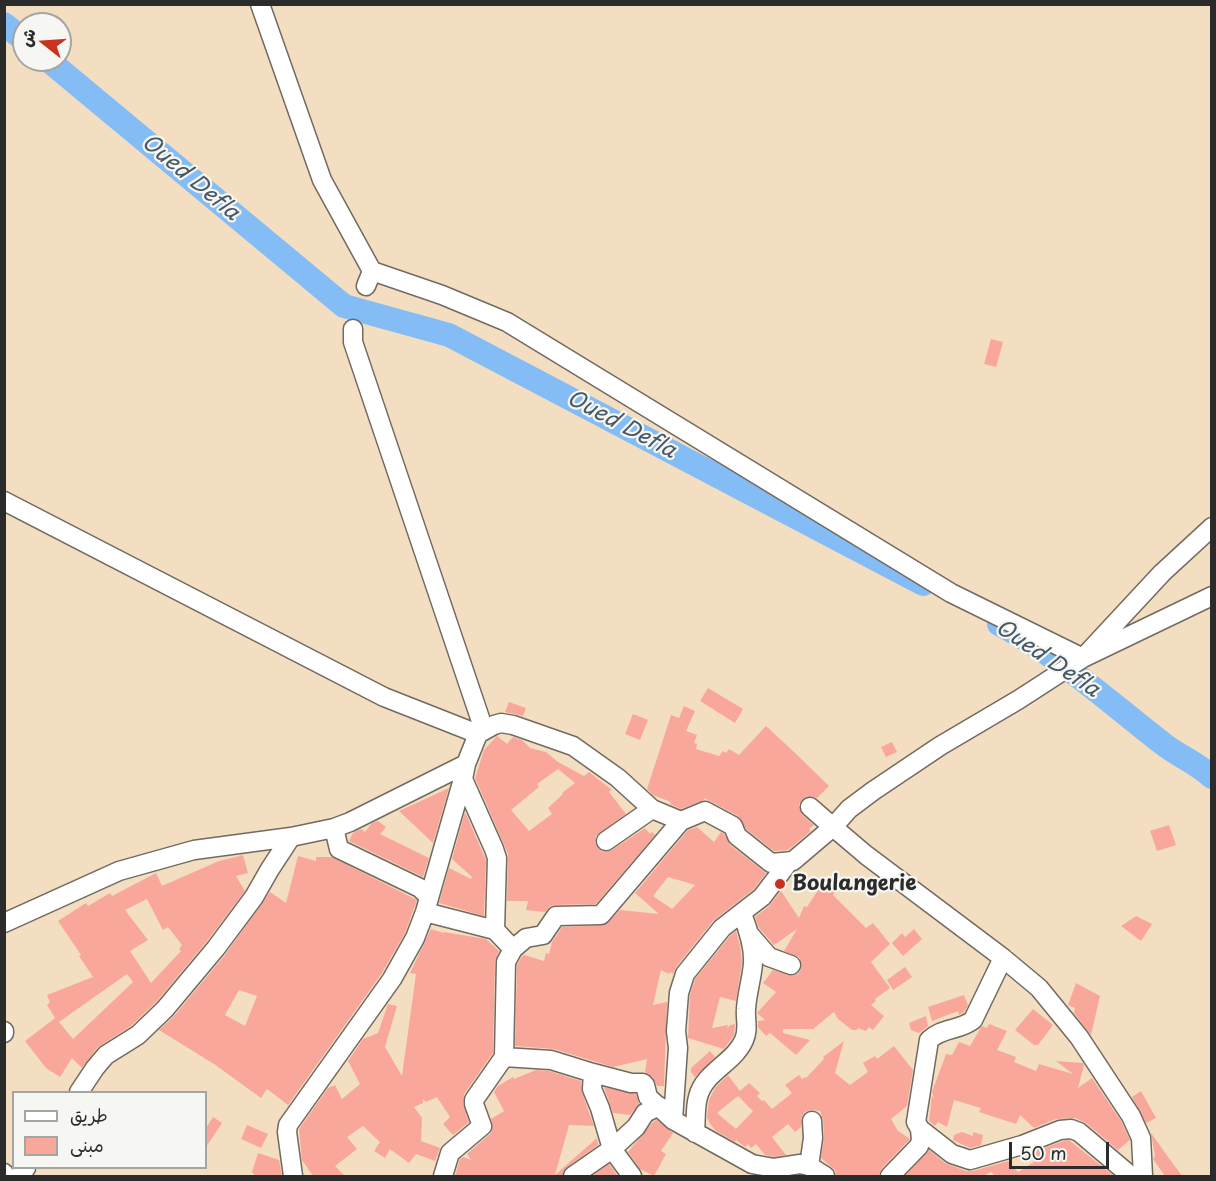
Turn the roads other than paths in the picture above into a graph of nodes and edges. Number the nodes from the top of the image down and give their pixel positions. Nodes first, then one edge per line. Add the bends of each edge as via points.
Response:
1 (260, 4) edge
2 (353, 329) dead end
3 (4, 501) edge
4 (1212, 527) edge
5 (1212, 596) edge
6 (1124, 615) junction
7 (1141, 631) junction
8 (1083, 659) junction
9 (481, 732) junction
10 (465, 772) junction
11 (810, 807) dead end
12 (652, 809) junction
13 (681, 821) junction
14 (833, 827) junction
15 (334, 828) junction
16 (291, 837) junction
17 (606, 841) dead end
18 (788, 863) junction
19 (427, 904) junction
20 (742, 914) junction
21 (4, 923) edge
22 (495, 930) junction
23 (750, 934) junction
24 (513, 949) junction
25 (1003, 958) junction
26 (791, 965) dead end
27 (504, 1057) junction
28 (593, 1073) junction
29 (80, 1091) edge
30 (659, 1106) junction
31 (673, 1120) junction
32 (812, 1121) dead end
33 (920, 1129) junction
34 (695, 1133) junction
35 (612, 1149) junction
36 (809, 1166) junction
37 (748, 1170) edge
38 (293, 1176) edge
39 (443, 1176) edge
40 (573, 1176) edge
41 (632, 1176) edge
42 (825, 1176) edge
43 (890, 1176) edge
44 (1131, 1176) edge
45 (1143, 1176) edge

1 - 8 street via 322,180 369,278 442,295 507,321 951,593
2 - 9 street via 353,342
3 - 9 street via 384,697
4 - 6 street
5 - 7 street
6 - 7 street
6 - 8 street
7 - 8 street
8 - 14 street via 873,791
9 - 10 street
9 - 12 street via 501,723 573,746 618,778
10 - 15 street
10 - 19 street
10 - 22 street via 497,858
11 - 14 street
12 - 13 street
12 - 17 street
13 - 18 street via 705,811 733,826 737,836 771,863
13 - 24 street via 601,915 556,915 543,935 526,938
14 - 18 street
14 - 25 street
15 - 16 street
15 - 19 street via 339,849 420,888
16 - 21 street via 194,850 119,871
16 - 29 street via 216,948 165,1009 138,1035 106,1055
18 - 20 street via 762,897
19 - 22 street
19 - 38 street via 415,938 392,979 288,1125
20 - 23 street
20 - 31 street via 722,928 685,974 679,993
22 - 24 street
23 - 26 street via 769,957
23 - 34 street via 754,961 746,1010 748,1028 737,1051 701,1088
24 - 27 street via 506,962
25 - 33 street via 973,1020 937,1033 929,1040 916,1122
25 - 45 street via 1039,988 1079,1036 1131,1116 1141,1138
27 - 28 street via 551,1060
27 - 39 street via 474,1100 482,1126 450,1153
28 - 30 street via 643,1083 648,1097
28 - 35 street via 592,1089
30 - 31 street
30 - 35 street via 645,1113 636,1128
31 - 34 street
32 - 36 street
33 - 43 street via 920,1146
33 - 44 street via 952,1154 970,1160 1071,1129
34 - 37 street
35 - 40 street
35 - 41 street
36 - 37 street
36 - 42 street

